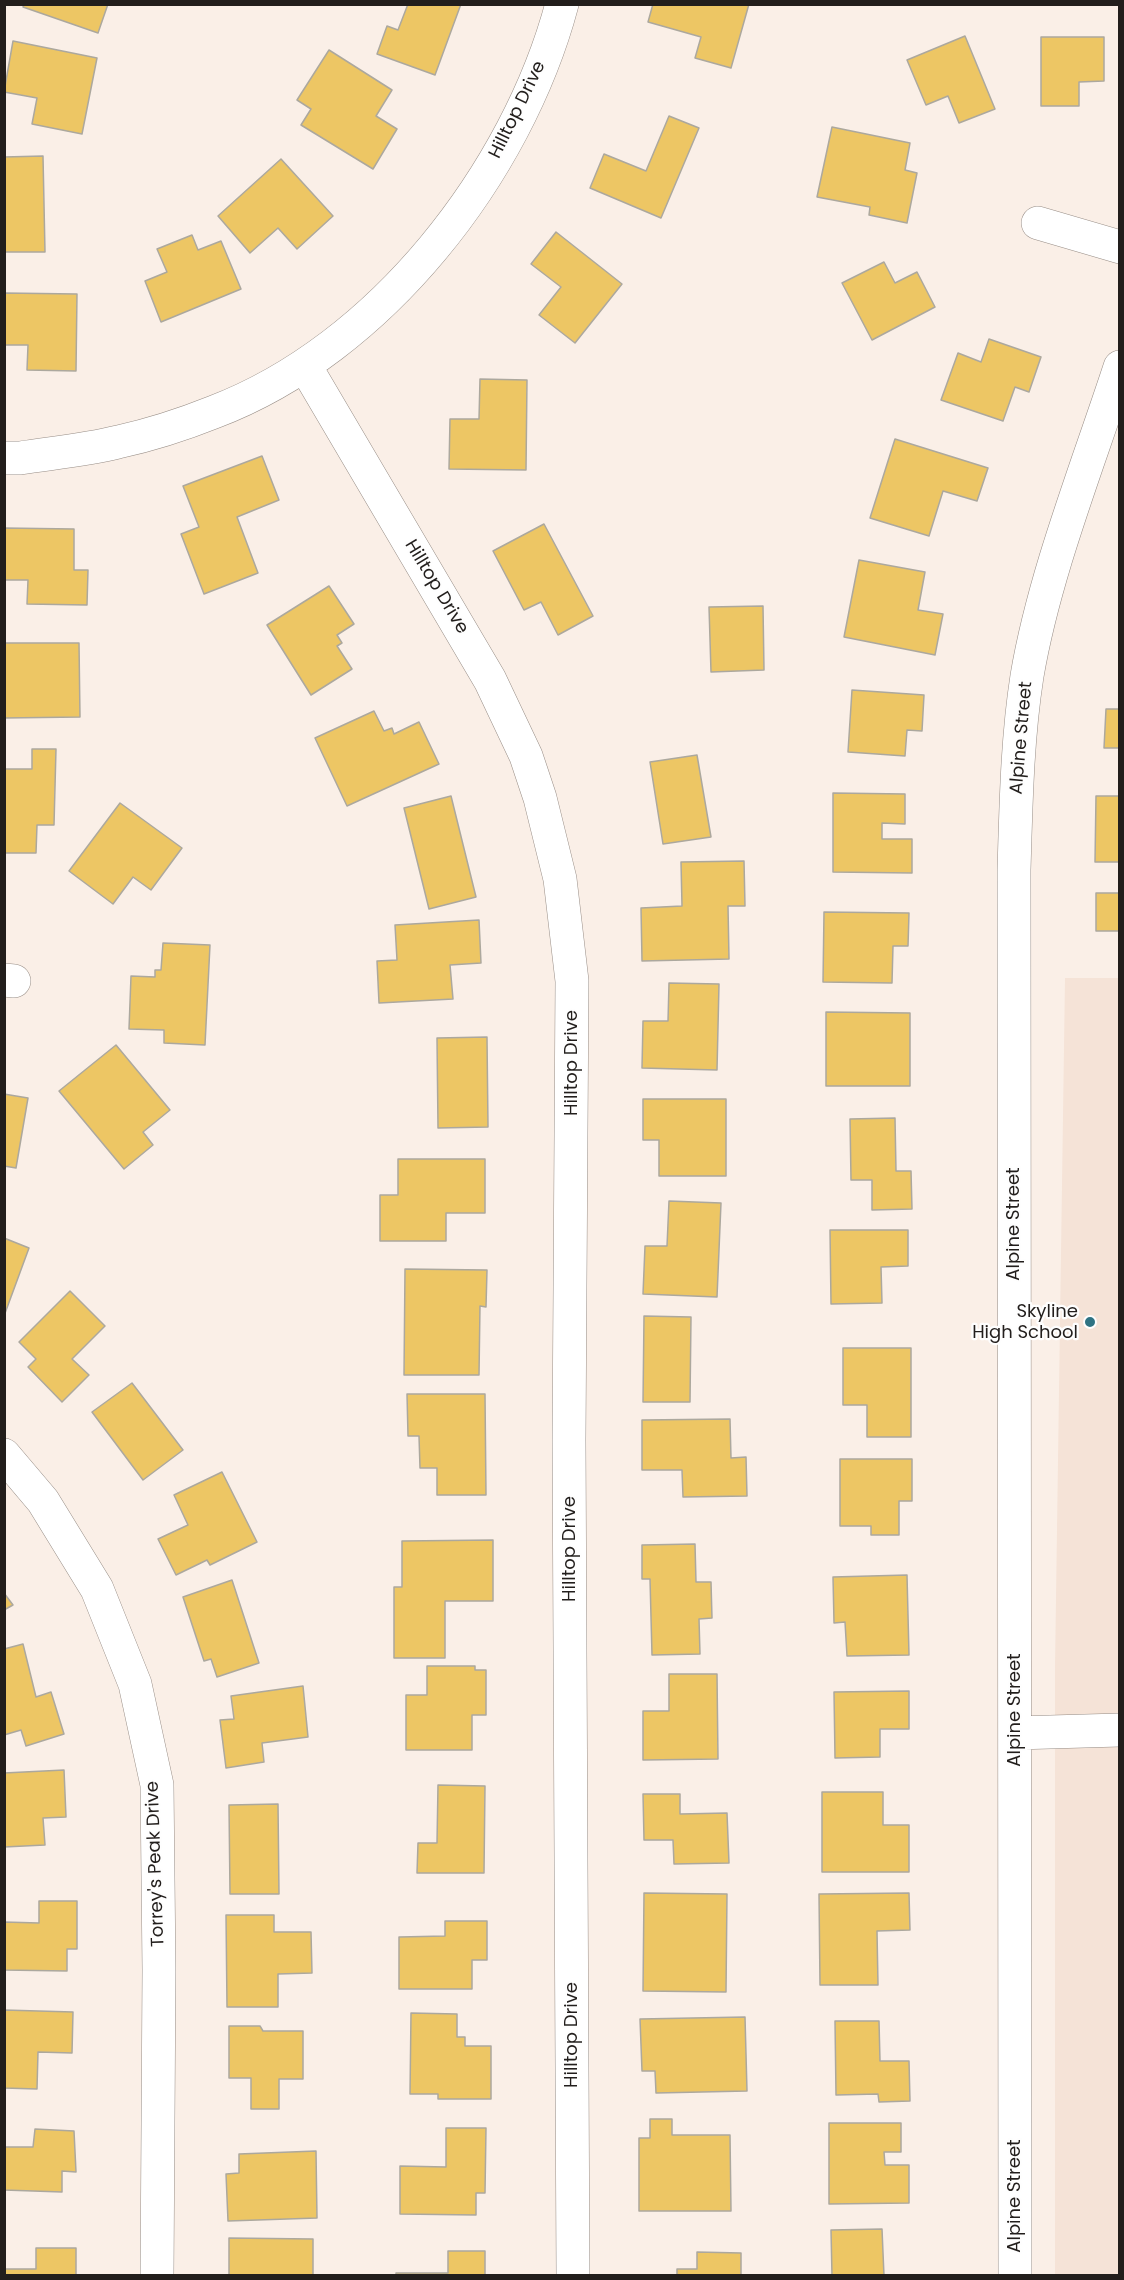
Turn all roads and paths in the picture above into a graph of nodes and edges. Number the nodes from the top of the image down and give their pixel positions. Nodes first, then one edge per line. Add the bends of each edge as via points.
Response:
1 (562, 4) edge
2 (1038, 223) dead end
3 (1119, 248) edge
4 (305, 366) junction
5 (1119, 367) edge
6 (4, 458) edge
7 (4, 1455) edge
8 (1119, 1730) edge
9 (1015, 1732) junction
10 (157, 2276) edge
11 (573, 2276) edge
12 (1015, 2276) edge

1 - 4 street, Hilltop Drive via 552,40 507,141 446,233 370,314
2 - 3 street
4 - 6 street via 215,412 119,442
4 - 11 street, Hilltop Drive via 490,680 526,756 560,879 572,981 569,1464
5 - 9 street, Alpine Street via 1050,581 1027,675 1017,772
7 - 10 street, Torrey's Peak Drive via 44,1501 97,1588 135,1684 157,1785
8 - 9 street
9 - 12 street, Alpine Street

